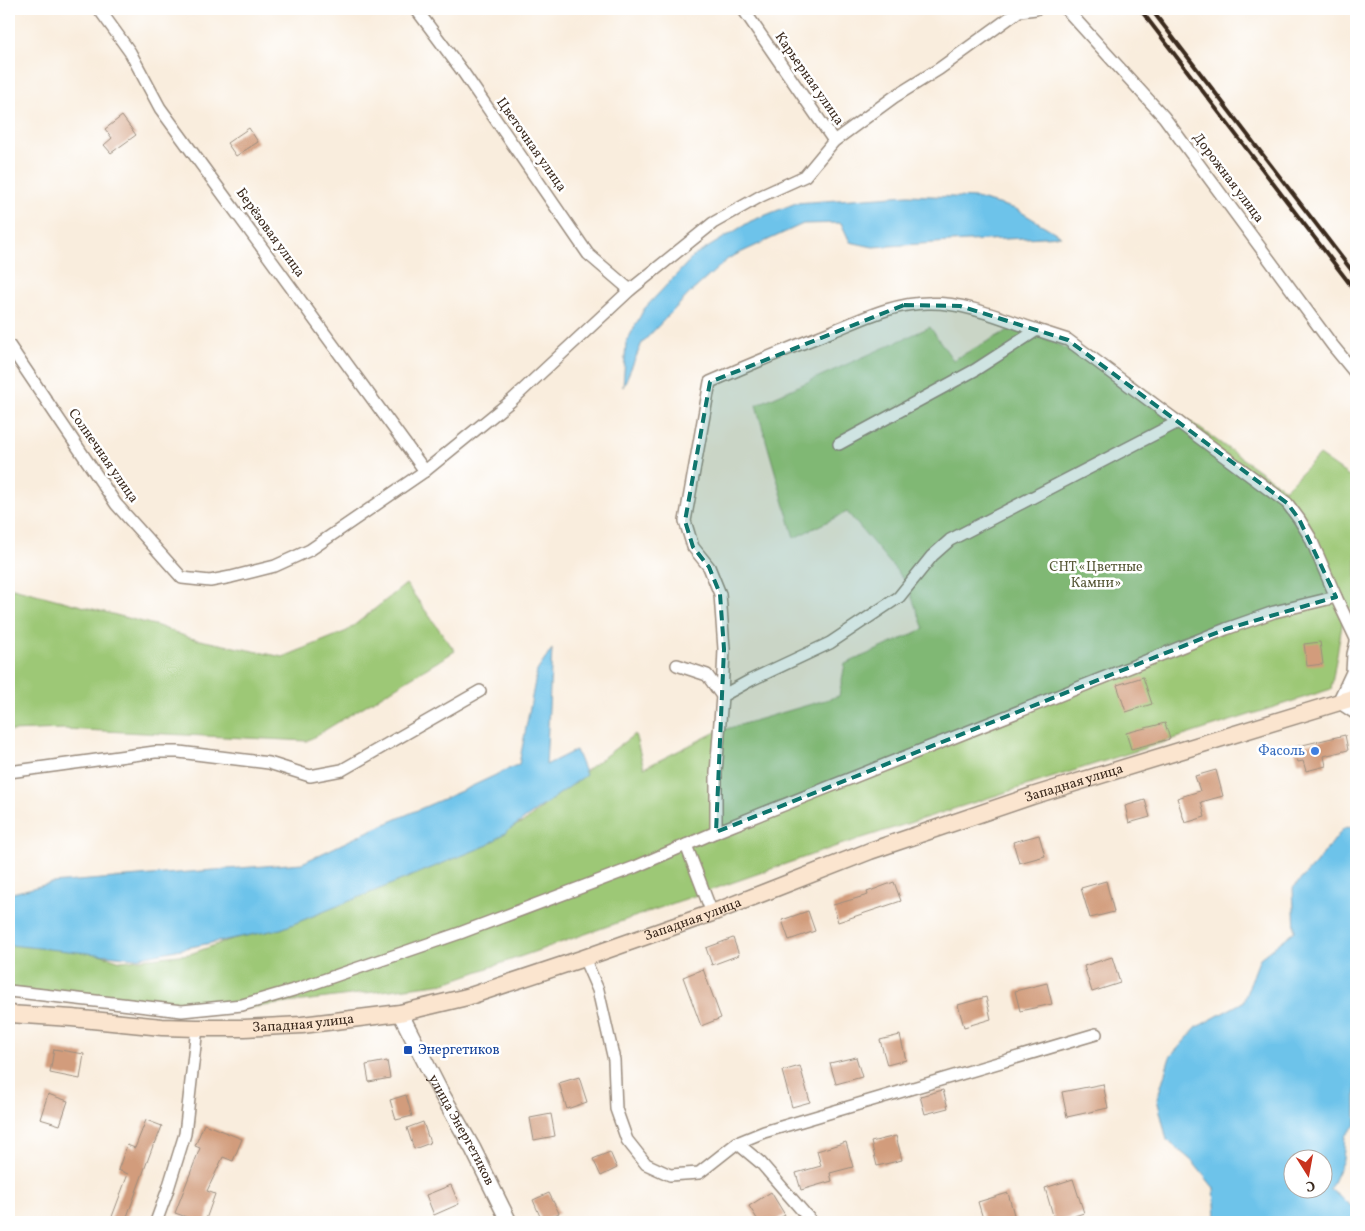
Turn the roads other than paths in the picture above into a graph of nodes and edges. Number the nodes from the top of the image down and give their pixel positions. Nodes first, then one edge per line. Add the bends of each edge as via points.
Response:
1 (99, 9) edge
2 (416, 9) edge
3 (743, 9) edge
4 (1036, 9) edge
5 (1066, 9) edge
6 (834, 141) junction
7 (630, 290) junction
8 (1037, 330) junction
9 (9, 345) edge
10 (1356, 374) edge
11 (1178, 422) junction
12 (839, 444) dead end
13 (425, 470) junction
14 (1336, 597) junction
15 (1356, 640) edge
16 (677, 666) dead end
17 (480, 691) dead end
18 (722, 696) junction
19 (1356, 697) edge
20 (1338, 702) junction
21 (1356, 714) edge
22 (9, 772) edge
23 (716, 832) junction
24 (686, 845) junction
25 (712, 913) junction
26 (584, 958) junction
27 (9, 991) edge
28 (400, 1013) junction
29 (9, 1014) edge
30 (198, 1028) junction
31 (1096, 1034) dead end
32 (737, 1143) junction
33 (156, 1222) edge
34 (509, 1222) edge
35 (812, 1222) edge

1 - 13 street, Берёзовая улица via 130,52 160,108
2 - 7 street, Цветочная улица via 588,254
3 - 6 street, Карьерная улица
4 - 6 street via 1018,11
5 - 10 street, Дорожная улица via 1164,118
6 - 7 street via 805,176 713,223
7 - 13 street via 511,401
8 - 11 street via 1068,340
8 - 12 street via 975,370
8 - 18 street via 960,306 904,305 710,382 685,521 692,547 709,568 720,594 724,649
9 - 13 street, Солнечная улица via 116,504 182,578 210,581 275,566 310,550
11 - 14 street via 1287,503 1310,537
11 - 18 street via 950,540 932,556 899,597 830,644
14 - 15 street
14 - 23 street via 1226,628
15 - 20 street via 1352,672
16 - 18 street via 707,675
17 - 22 street via 342,770 310,776 269,763 179,752 155,752
18 - 23 street via 716,773
19 - 20 main road, Западная улица
20 - 21 street
20 - 25 main road, Западная улица via 870,850
23 - 24 street
24 - 25 street
24 - 27 street via 460,933 242,1005 182,1011
25 - 26 main road, Западная улица
26 - 28 main road, Западная улица via 467,997
26 - 32 street via 598,990 614,1060 616,1109 627,1140 646,1164 670,1175 699,1173
28 - 30 main road, Западная улица via 302,1025
28 - 34 street, улица Энергетиков
29 - 30 main road, Западная улица
30 - 33 street via 186,1134
31 - 32 street via 773,1129
32 - 35 street via 761,1163

